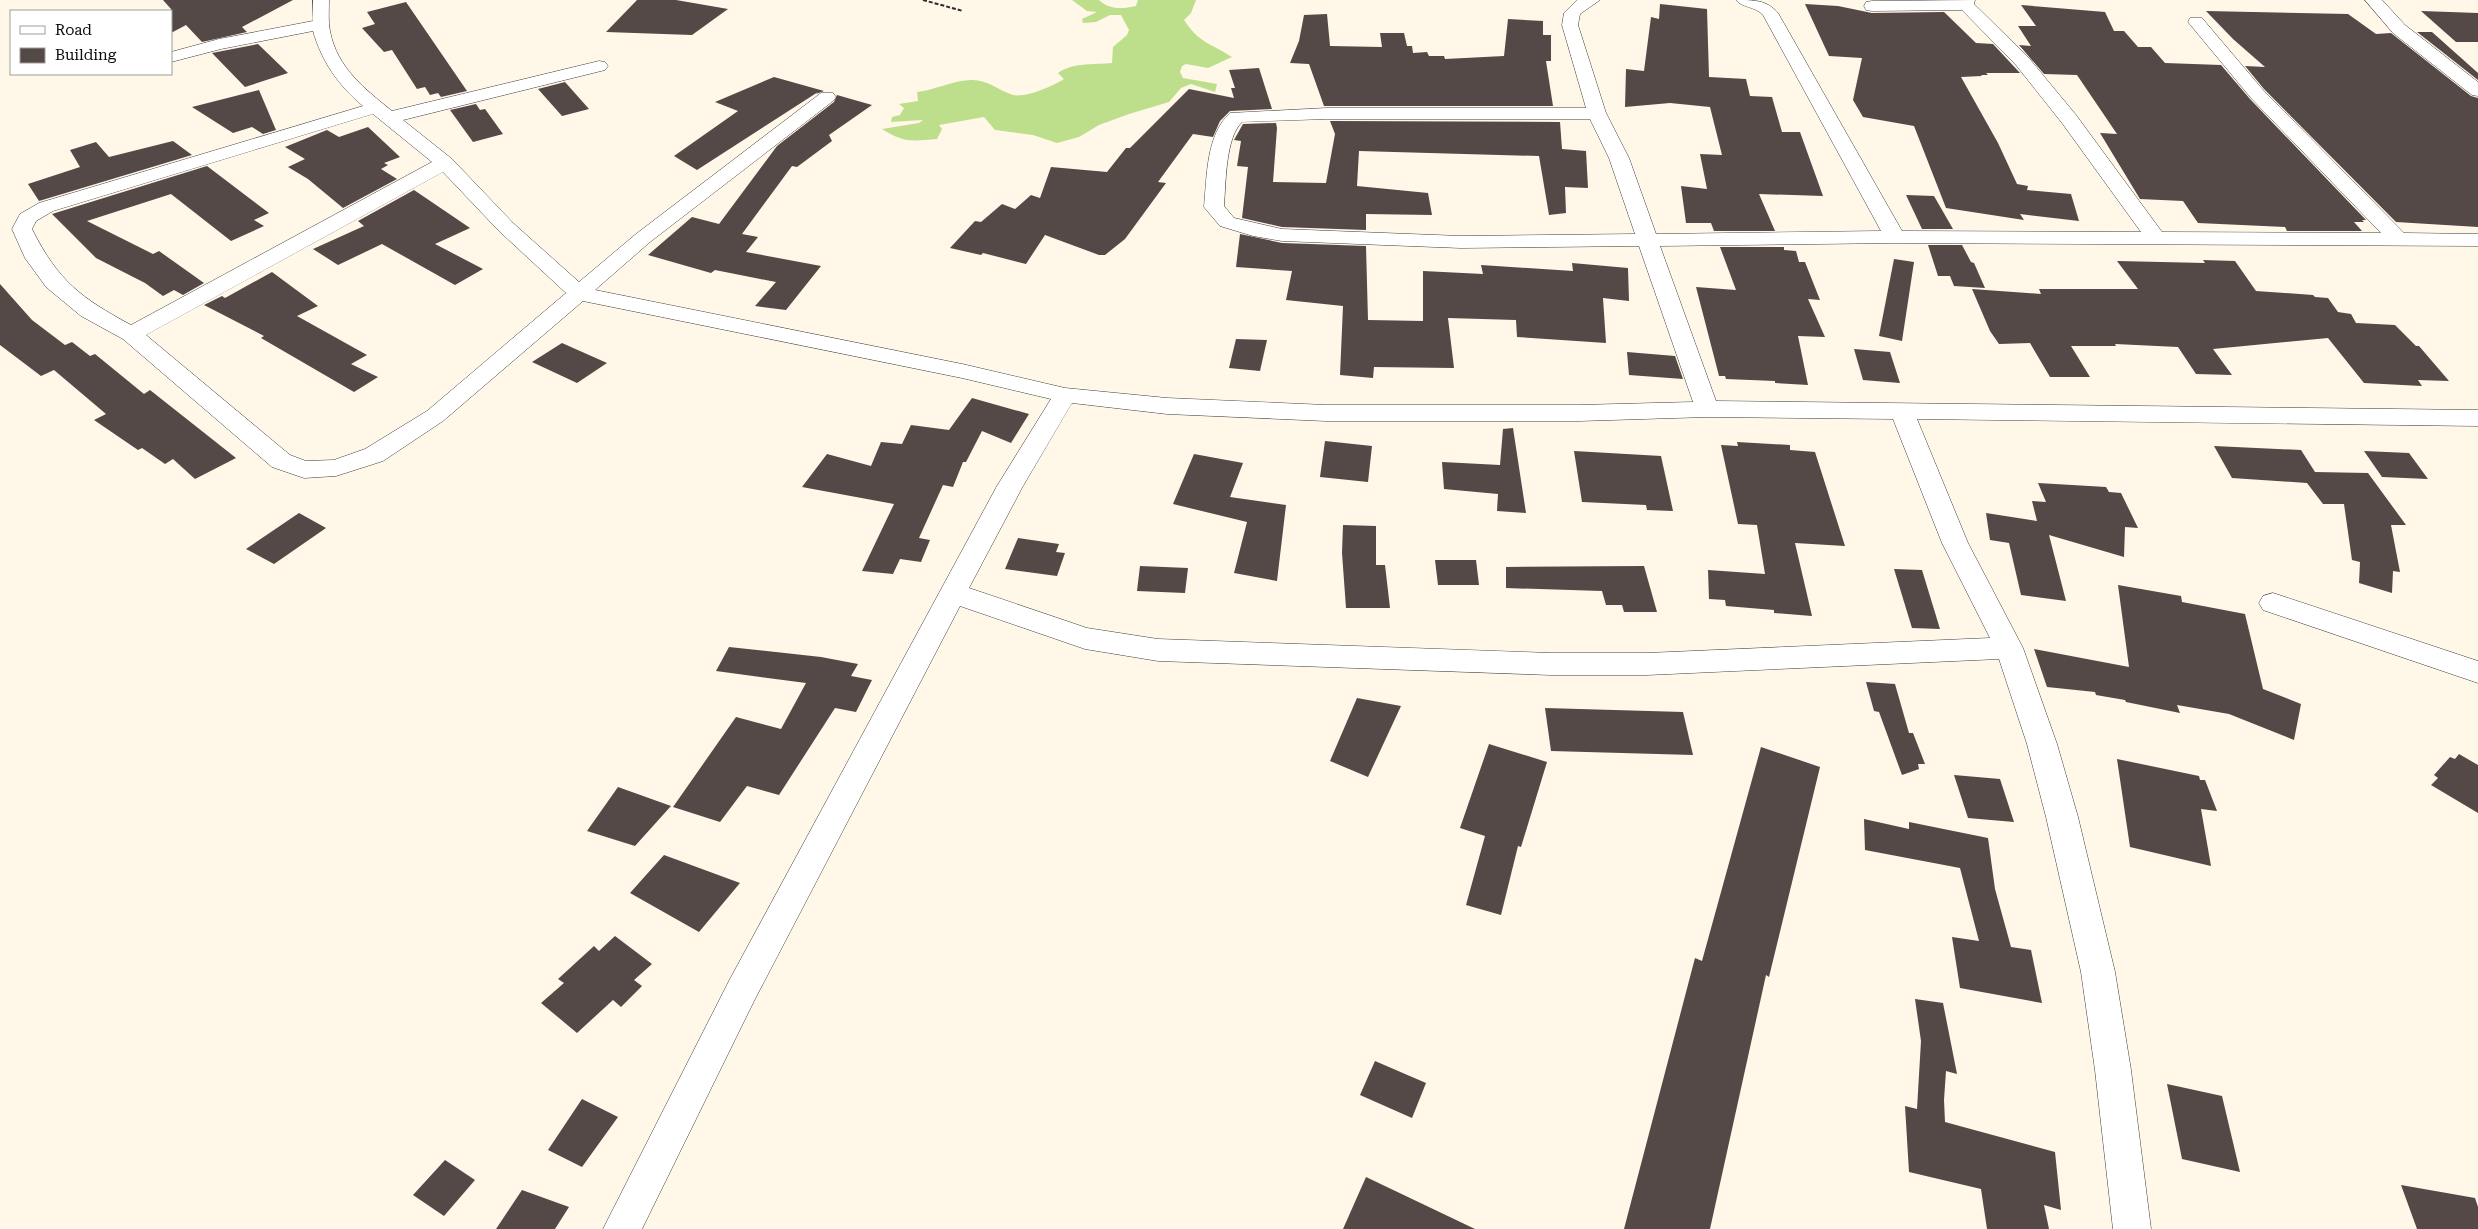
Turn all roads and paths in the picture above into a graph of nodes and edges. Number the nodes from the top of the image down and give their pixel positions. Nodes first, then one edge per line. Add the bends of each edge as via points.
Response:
1 (321, 0) edge
2 (923, 0) edge
3 (1592, 0) edge
4 (1744, 0) edge
5 (2373, 0) edge
6 (1966, 2) edge
7 (1872, 6) dead end
8 (963, 11) dead end
9 (2196, 22) dead end
10 (321, 24) junction
11 (172, 57) edge
12 (599, 66) dead end
13 (2478, 91) edge
14 (827, 97) dead end
15 (381, 113) junction
16 (1597, 114) junction
17 (445, 163) junction
18 (1895, 236) junction
19 (2154, 236) junction
20 (2398, 239) junction
21 (1648, 240) junction
22 (2478, 240) edge
23 (580, 294) junction
24 (131, 334) junction
25 (1065, 395) junction
26 (1706, 409) junction
27 (1903, 413) junction
28 (2478, 418) edge
29 (954, 593) junction
30 (2273, 603) dead end
31 (2010, 648) junction
32 (2478, 672) edge
33 (622, 1229) edge
34 (2132, 1229) edge

1 - 10 street
2 - 8 path
3 - 16 street via 1584,2 1572,13 1570,25
4 - 18 street via 1764,6 1770,13
5 - 13 street via 2399,29
6 - 7 street
6 - 19 street via 2022,61 2069,119
9 - 20 street via 2257,94
10 - 11 street
10 - 15 street via 329,55 351,88
12 - 15 street
14 - 23 street via 643,238
15 - 17 street
15 - 24 street via 46,207 27,218 22,229 36,258 54,282 89,311
16 - 21 street via 1620,158
16 - 21 street via 1403,113 1237,117 1227,126 1218,161 1214,208 1227,222 1282,235 1461,242
17 - 23 street via 506,227
17 - 24 street
18 - 19 street
18 - 21 street
19 - 20 street
20 - 22 street
21 - 26 street
23 - 24 street via 435,416 374,455 336,468 304,470 282,461
23 - 25 street
25 - 26 street via 1166,406 1326,414
25 - 29 street via 1010,486
26 - 27 street
27 - 28 street
27 - 31 street via 1955,543
29 - 31 street via 1085,638 1158,650 1551,664 1647,664
29 - 33 street via 742,990
30 - 32 street
31 - 34 street via 2062,816 2098,972

